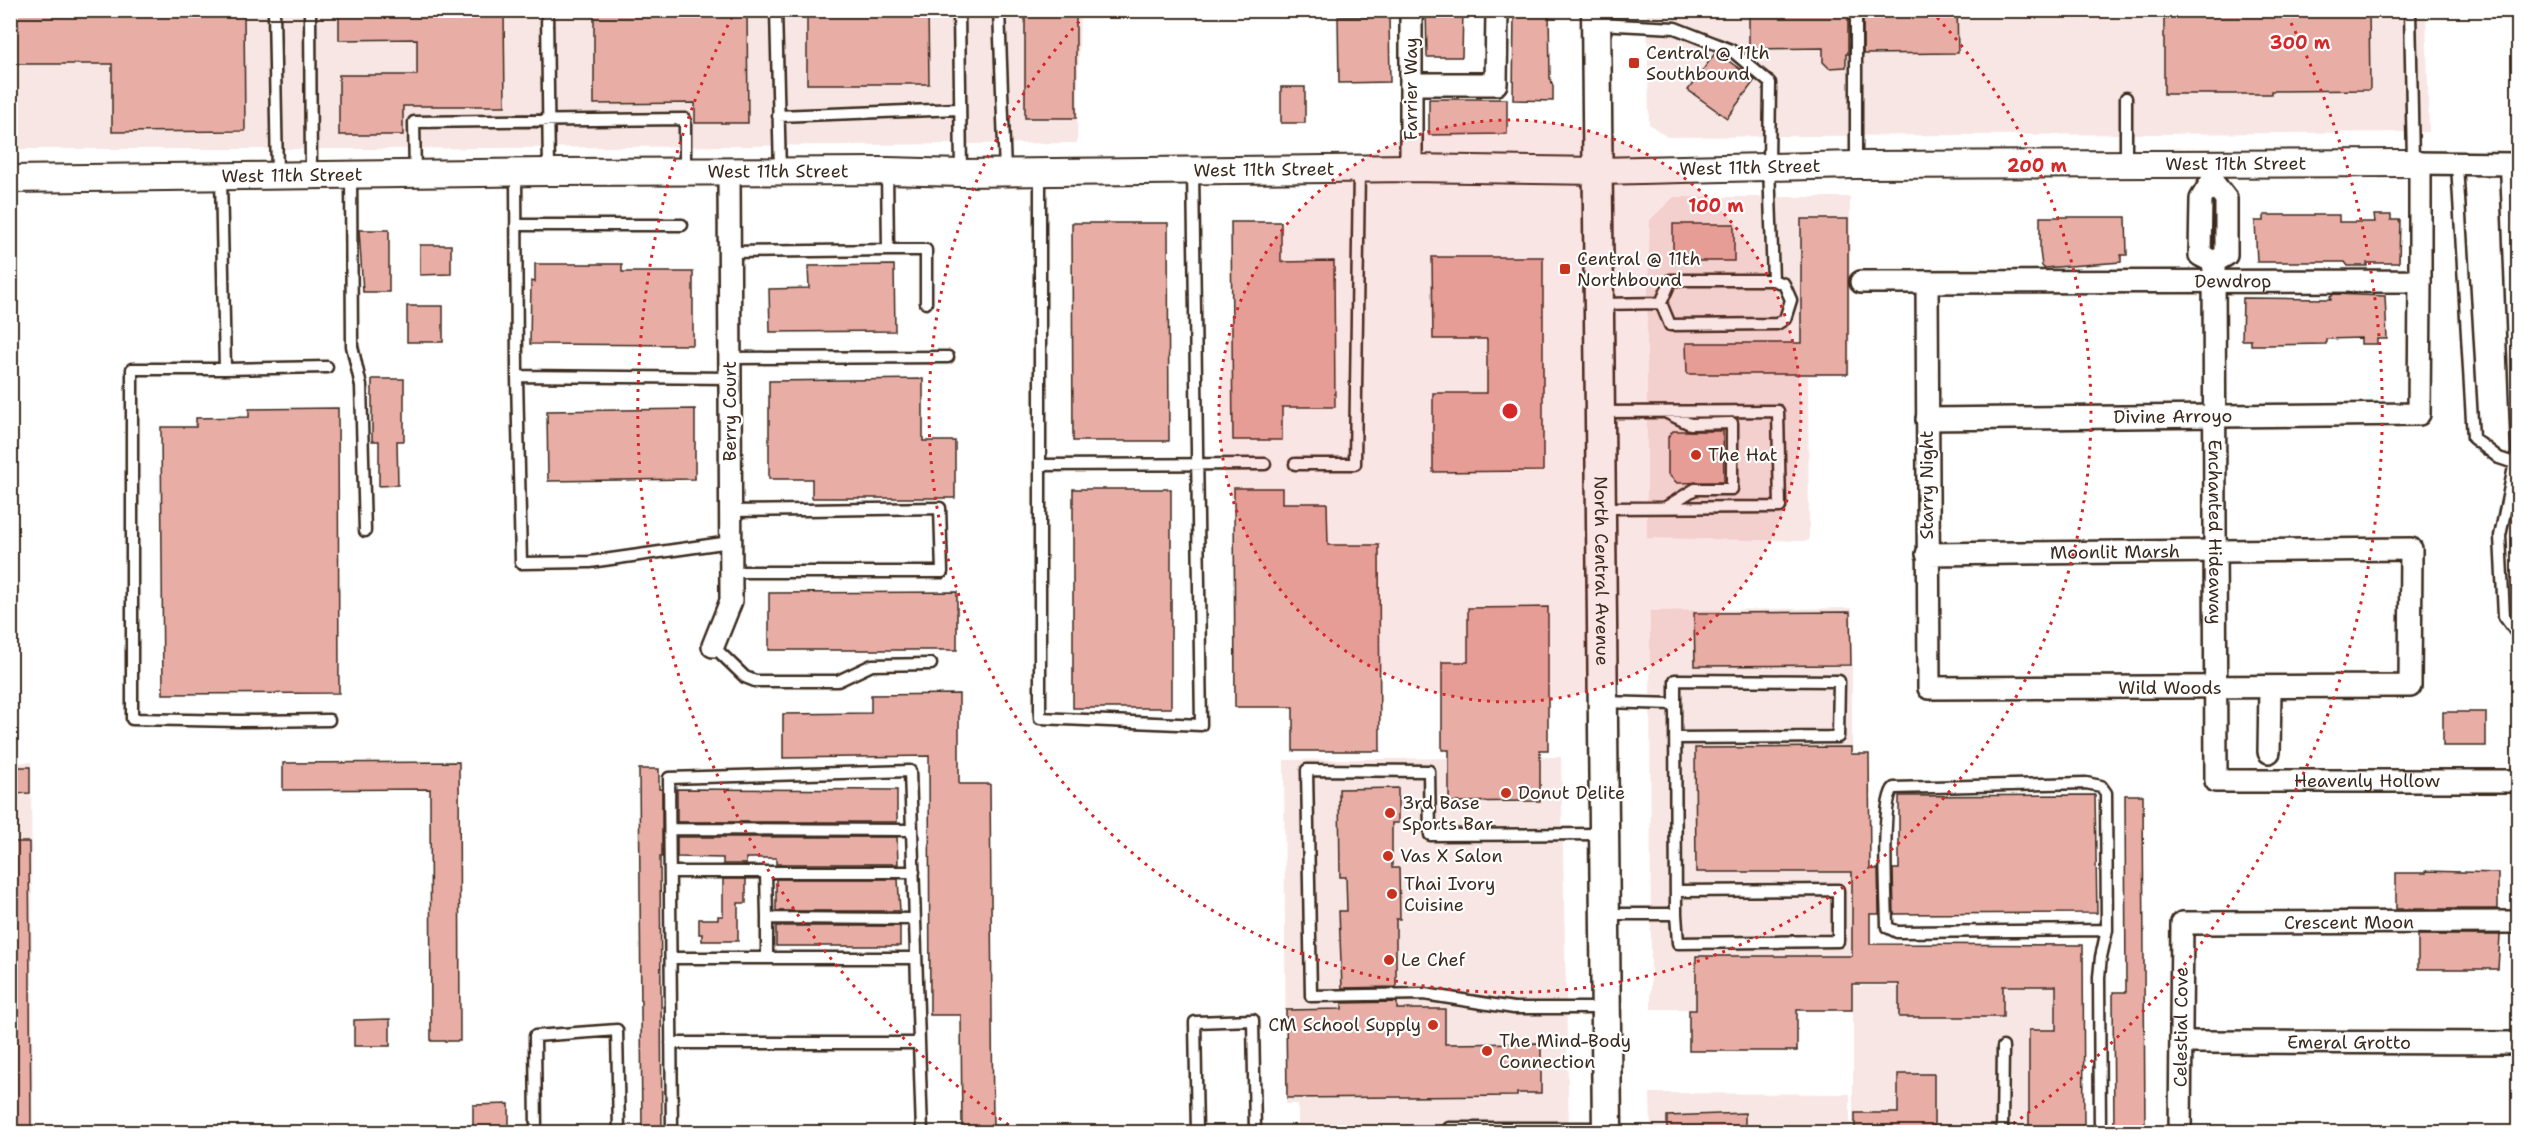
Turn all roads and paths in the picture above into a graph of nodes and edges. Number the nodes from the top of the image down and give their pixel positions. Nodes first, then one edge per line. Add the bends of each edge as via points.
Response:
1 (274, 10) edge
2 (310, 10) edge
3 (547, 10) edge
4 (776, 10) edge
5 (959, 10) edge
6 (999, 10) edge
7 (1411, 10) edge
8 (1497, 10) edge
9 (1856, 10) edge
10 (2410, 10) edge
11 (1596, 17) edge
12 (1411, 84) junction
13 (2126, 98) dead end
14 (959, 109) junction
15 (778, 116) junction
16 (548, 121) junction
17 (2416, 163) junction
18 (2126, 164) junction
19 (2457, 164) junction
20 (2512, 164) edge
21 (1856, 165) junction
22 (1769, 166) junction
23 (1411, 168) junction
24 (1359, 169) junction
25 (1193, 170) junction
26 (888, 171) junction
27 (1040, 171) junction
28 (1599, 171) junction
29 (549, 172) junction
30 (686, 172) junction
31 (729, 172) junction
32 (780, 172) junction
33 (1005, 172) junction
34 (2212, 172) junction
35 (516, 173) junction
36 (961, 173) junction
37 (415, 174) junction
38 (277, 175) junction
39 (311, 175) junction
40 (351, 175) junction
41 (221, 177) junction
42 (10, 179) edge
43 (516, 225) junction
44 (682, 225) dead end
45 (2200, 227) junction
46 (2226, 227) junction
47 (888, 250) junction
48 (729, 252) junction
49 (2214, 272) junction
50 (1773, 280) junction
51 (2420, 281) junction
52 (1861, 282) dead end
53 (1927, 282) junction
54 (926, 303) dead end
55 (1661, 303) junction
56 (1599, 304) junction
57 (948, 357) dead end
58 (327, 367) dead end
59 (730, 368) junction
60 (225, 369) junction
61 (517, 376) junction
62 (1600, 412) junction
63 (1665, 412) junction
64 (2215, 416) junction
65 (1927, 419) junction
66 (1197, 463) junction
67 (2514, 463) junction
68 (1265, 464) dead end
69 (1295, 464) dead end
70 (1040, 465) junction
71 (1666, 507) junction
72 (1601, 508) junction
73 (730, 511) junction
74 (365, 531) dead end
75 (730, 543) junction
76 (2215, 551) junction
77 (1927, 554) junction
78 (730, 572) junction
79 (2518, 635) edge
80 (713, 646) joint
81 (931, 664) dead end
82 (2410, 686) joint
83 (1929, 688) joint
84 (2214, 688) junction
85 (2270, 688) junction
86 (1603, 702) junction
87 (1675, 704) junction
88 (329, 720) dead end
89 (1675, 738) junction
90 (2269, 752) dead end
91 (2216, 781) joint
92 (2518, 782) edge
93 (670, 829) junction
94 (912, 831) junction
95 (1604, 834) junction
96 (670, 872) junction
97 (766, 872) junction
98 (914, 872) junction
99 (1676, 891) junction
100 (1605, 914) junction
101 (1676, 914) junction
102 (767, 918) junction
103 (915, 919) junction
104 (2518, 922) edge
105 (2182, 923) joint
106 (2107, 930) junction
107 (671, 958) junction
108 (767, 958) junction
109 (916, 958) junction
110 (1606, 1008) junction
111 (2181, 1042) junction
112 (671, 1043) junction
113 (919, 1043) junction
114 (2518, 1043) edge
115 (2003, 1047) dead end
116 (1607, 1130) edge
117 (536, 1132) edge
118 (619, 1132) edge
119 (672, 1132) edge
120 (922, 1132) edge
121 (1197, 1132) edge
122 (1256, 1132) edge
123 (1446, 1132) edge
124 (2002, 1132) edge
125 (2100, 1132) edge
126 (2180, 1132) edge

1 - 38 lane
2 - 39 lane
3 - 16 lane
4 - 15 lane
5 - 14 lane
6 - 33 lane
7 - 12 street, Farrier Way
8 - 12 street via 1496,84
9 - 21 lane
10 - 17 lane
11 - 22 lane via 1675,28 1739,56 1770,83
11 - 28 main road, North Central Avenue
12 - 23 street, Farrier Way
13 - 18 lane
14 - 15 lane
14 - 36 lane
15 - 32 lane
16 - 29 lane
16 - 30 lane via 686,119
16 - 37 lane via 414,122
17 - 19 street, West 11th Street
17 - 34 street, West 11th Street
17 - 51 street
18 - 21 street, West 11th Street
18 - 34 street, West 11th Street
19 - 20 street, West 11th Street
19 - 67 lane via 2473,438 2499,458
20 - 67 lane via 2517,452
21 - 22 street, West 11th Street
22 - 28 street, West 11th Street
22 - 50 lane
23 - 24 street, West 11th Street
23 - 28 street, West 11th Street
24 - 25 street, West 11th Street
24 - 69 lane via 1355,464
25 - 27 street, West 11th Street
25 - 66 lane
26 - 32 street, West 11th Street
26 - 36 street, West 11th Street
26 - 47 lane
27 - 33 street, West 11th Street
27 - 70 lane
28 - 56 main road, North Central Avenue
29 - 30 street, West 11th Street
29 - 35 street, West 11th Street
30 - 31 street, West 11th Street
31 - 32 street, West 11th Street
31 - 48 street, Berry Court
33 - 36 street, West 11th Street
34 - 45 street via 2201,199
34 - 46 street via 2226,199
35 - 37 street, West 11th Street
35 - 43 lane
37 - 40 street, West 11th Street
38 - 39 street, West 11th Street
38 - 41 street, West 11th Street
39 - 40 street, West 11th Street
40 - 74 lane via 352,346 361,386
41 - 42 street, West 11th Street
41 - 60 lane
43 - 44 lane
43 - 61 lane
45 - 46 street
45 - 49 street via 2200,255
46 - 49 street via 2226,255
47 - 48 lane
47 - 54 lane via 926,250
48 - 59 street, Berry Court
49 - 51 street, Dewdrop
49 - 53 street, Dewdrop
49 - 64 street, Enchanted Hideaway
50 - 55 lane via 1671,280
50 - 55 lane via 1784,284 1791,300 1785,319 1776,324 1670,326
51 - 64 street, Divine Arroyo via 2419,414
52 - 53 street, Dewdrop
53 - 65 street, Starry Night
55 - 56 lane
56 - 62 main road, North Central Avenue
57 - 59 lane
58 - 60 lane
59 - 61 lane
59 - 73 street, Berry Court
60 - 88 lane via 132,369 132,719
61 - 75 lane via 521,563 590,562
62 - 63 lane
62 - 72 main road, North Central Avenue
63 - 71 lane via 1690,424 1732,423 1732,489 1695,489
63 - 71 lane via 1778,411 1780,507
64 - 65 street, Divine Arroyo
64 - 76 street, Enchanted Hideaway
65 - 77 street, Starry Night
66 - 68 lane
66 - 70 lane
66 - 70 lane via 1201,725 1040,718
67 - 79 lane via 2500,536 2504,616
71 - 72 lane
72 - 86 main road, North Central Avenue
73 - 75 street, Berry Court
73 - 78 lane via 940,508 942,573
75 - 78 street, Berry Court
76 - 77 street, Moonlit Marsh
76 - 82 street, Moonlit Marsh via 2411,549
76 - 84 street, Enchanted Hideaway
77 - 83 street, Starry Night
78 - 80 street, Berry Court via 730,601
80 - 81 lane via 745,677 755,681 838,681 872,665
82 - 85 street, Wild Woods
83 - 84 street, Wild Woods
84 - 85 street, Wild Woods
84 - 91 street, Enchanted Hideaway
85 - 90 street
86 - 87 lane
86 - 95 main road, North Central Avenue
87 - 89 lane
87 - 89 lane via 1675,680 1839,681 1838,737
89 - 99 lane
91 - 92 street, Heavenly Hollow
93 - 94 lane
93 - 94 lane via 669,778 910,771
93 - 96 lane
94 - 98 lane
95 - 100 main road, North Central Avenue
95 - 110 lane via 1430,835 1429,771 1307,770 1311,996 1424,994 1514,1008
96 - 97 lane
96 - 107 lane
97 - 98 lane
97 - 102 lane
98 - 103 lane
99 - 101 lane
99 - 101 lane via 1838,890 1838,941 1677,943
100 - 101 lane
100 - 110 main road, North Central Avenue
102 - 103 lane
102 - 108 lane
103 - 109 lane
104 - 105 street, Crescent Moon
105 - 111 street, Celestial Cove
106 - 106 lane via 2106,793 2101,786 2086,783 1916,787 1890,791 1886,811 1887,927 1897,932
106 - 125 lane via 2099,977
107 - 108 lane
107 - 112 lane
108 - 109 lane
109 - 113 lane
110 - 116 main road, North Central Avenue
111 - 114 street, Emeral Grotto
111 - 126 street, Celestial Cove
112 - 113 lane
112 - 119 lane
113 - 120 lane
115 - 124 lane
116 - 123 lane via 1449,1128
117 - 118 lane via 535,1036 617,1030
121 - 122 lane via 1195,1022 1253,1020

